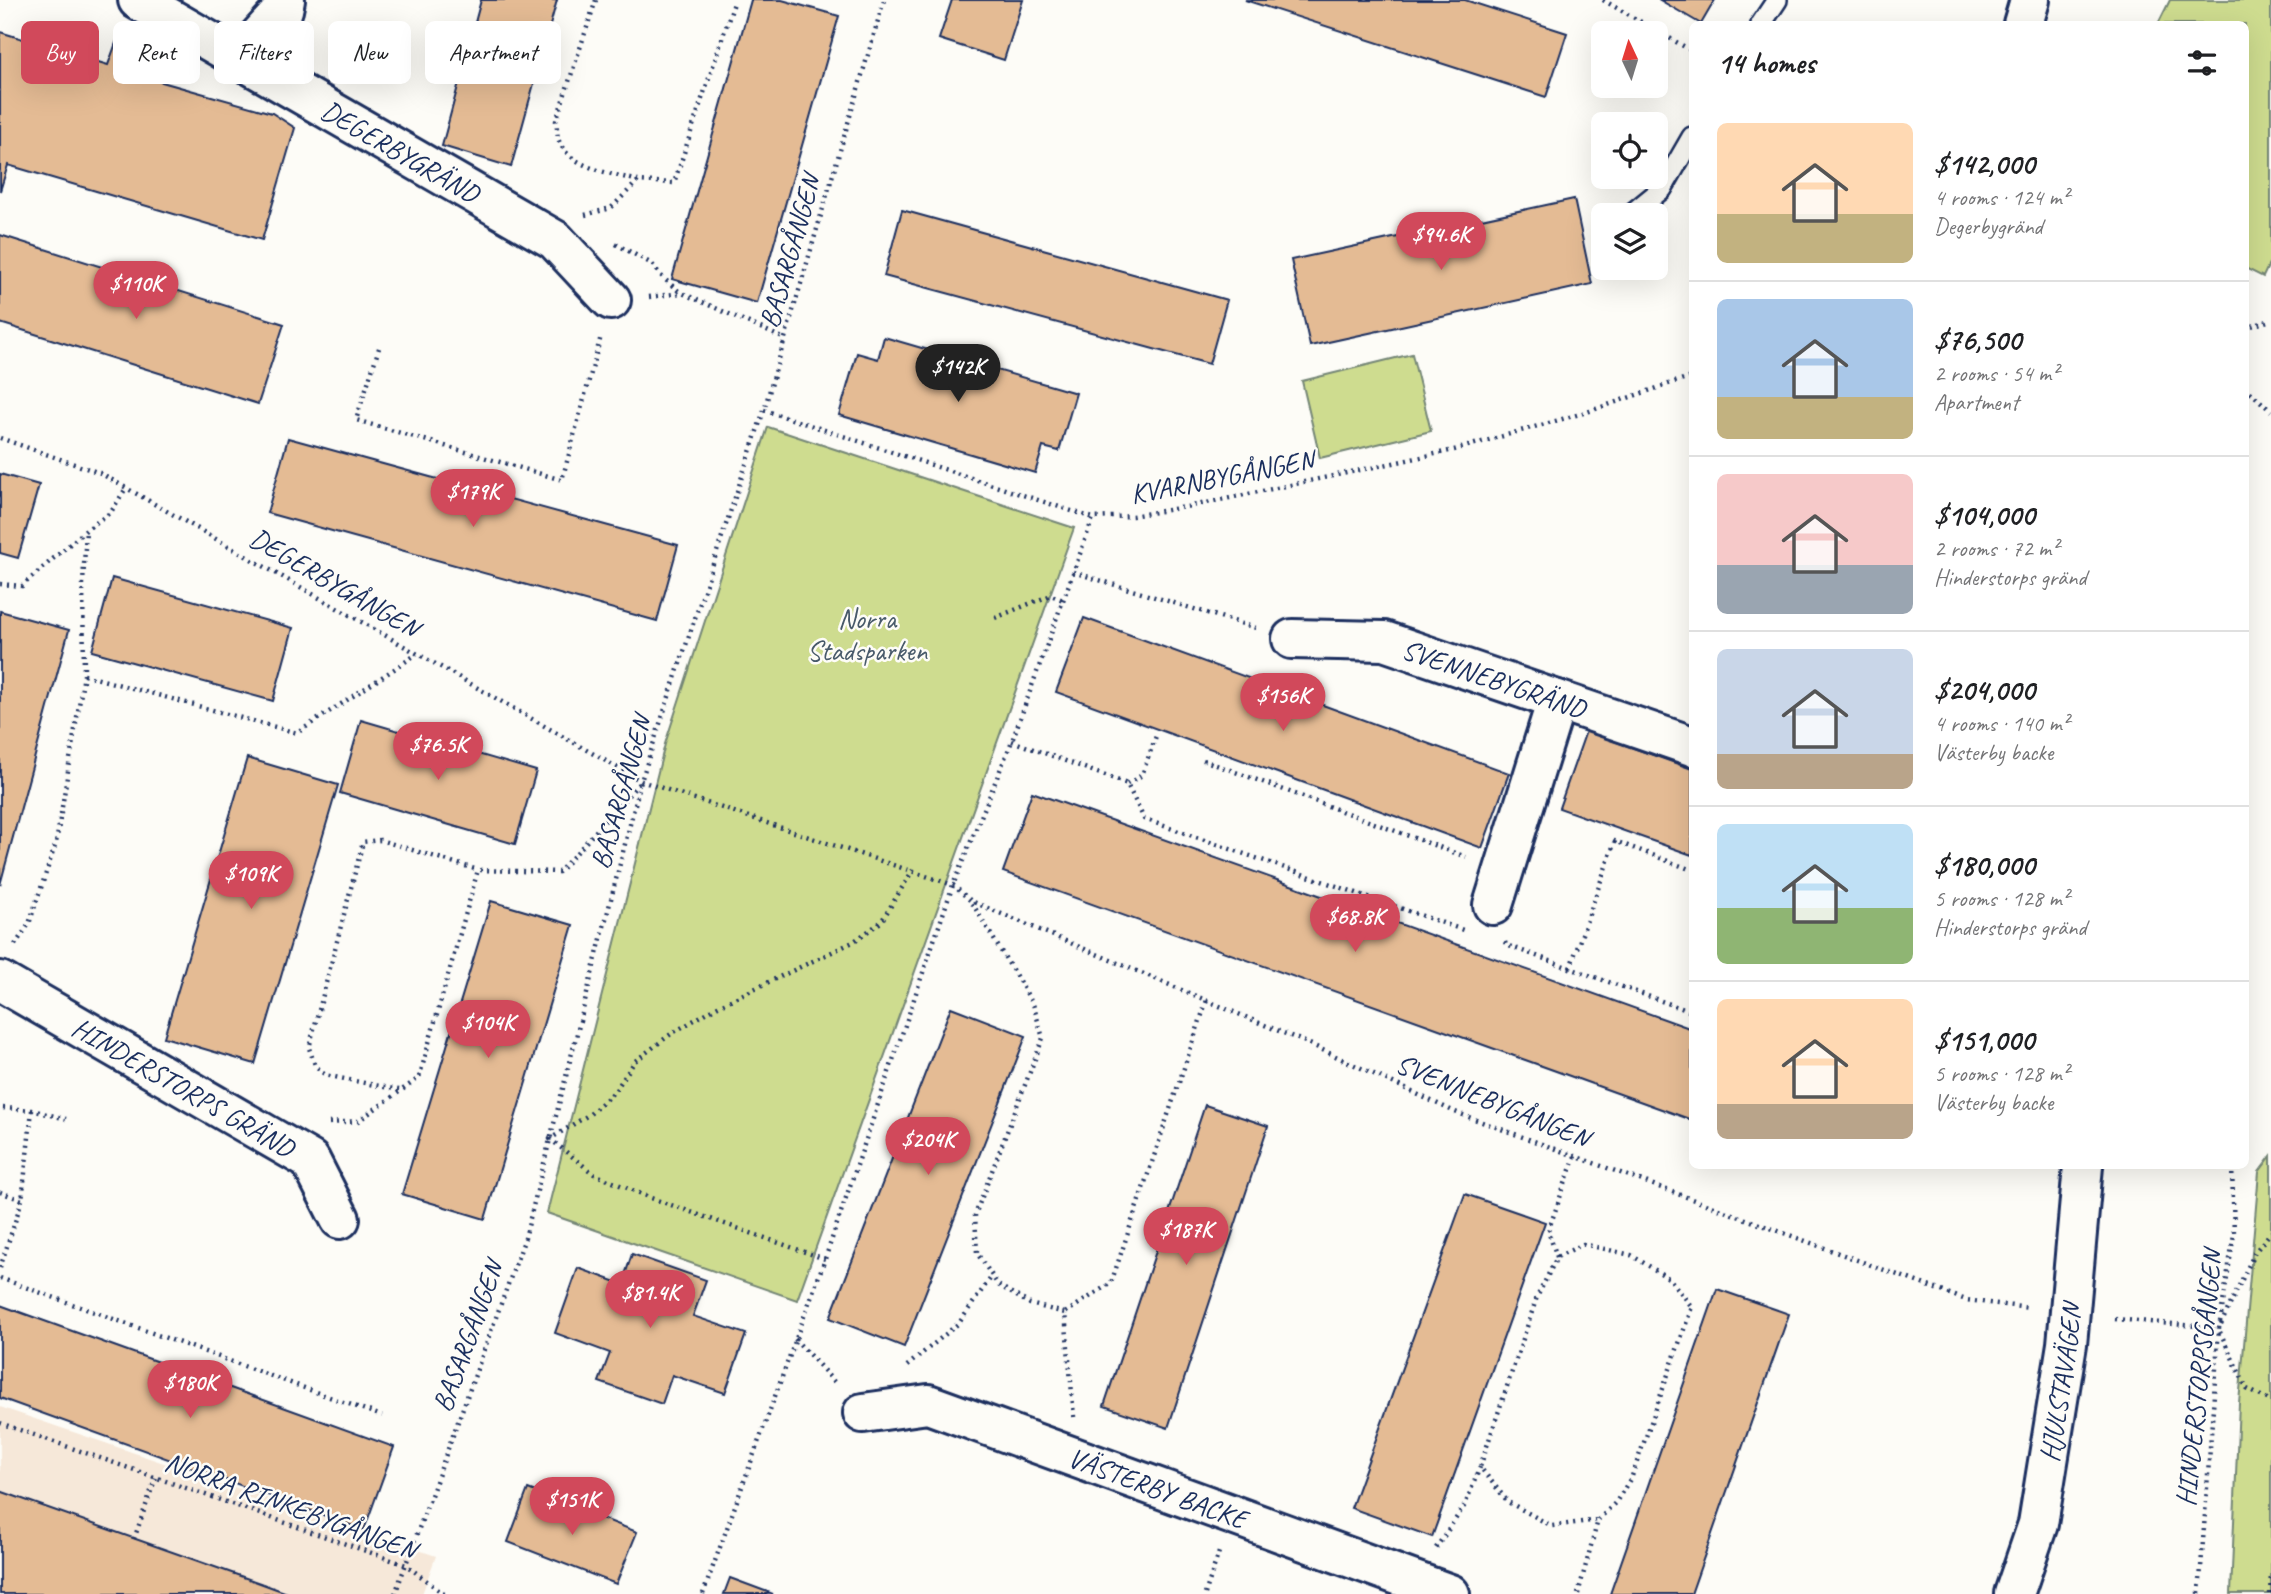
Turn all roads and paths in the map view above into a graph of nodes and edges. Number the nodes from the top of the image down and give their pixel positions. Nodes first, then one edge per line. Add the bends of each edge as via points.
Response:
1 (138, 0) edge
2 (285, 0) edge
3 (596, 0) edge
4 (734, 0) edge
5 (884, 0) edge
6 (1603, 0) edge
7 (1777, 0) edge
8 (2030, 0) edge
9 (273, 21) edge
10 (1763, 21) edge
11 (2023, 21) edge
12 (214, 44) edge
13 (1689, 49) edge
14 (284, 84) edge
15 (1689, 142) edge
16 (638, 181) junction
17 (1645, 203) edge
18 (584, 215) dead end
19 (611, 300) junction
20 (2271, 320) edge
21 (2249, 327) edge
22 (785, 339) junction
23 (379, 348) dead end
24 (1689, 377) edge
25 (2249, 391) edge
26 (764, 410) junction
27 (2271, 411) edge
28 (0, 438) edge
29 (126, 487) junction
30 (1093, 518) junction
31 (86, 530) junction
32 (1073, 572) junction
33 (0, 584) edge
34 (1063, 600) junction
35 (995, 618) dead end
36 (1292, 639) joint
37 (417, 654) junction
38 (83, 675) junction
39 (1557, 700) junction
40 (1156, 736) dead end
41 (1012, 741) junction
42 (1689, 745) edge
43 (1203, 760) dead end
44 (641, 781) junction
45 (1127, 784) junction
46 (1689, 869) edge
47 (478, 870) junction
48 (913, 870) junction
49 (953, 885) junction
50 (1498, 888) junction
51 (971, 901) junction
52 (6, 966) edge
53 (1570, 968) junction
54 (1207, 1000) junction
55 (1689, 1011) edge
56 (399, 1090) junction
57 (3, 1108) dead end
58 (32, 1110) junction
59 (66, 1119) dead end
60 (358, 1121) dead end
61 (550, 1139) junction
62 (1575, 1156) junction
63 (2083, 1169) edge
64 (2232, 1169) edge
65 (0, 1192) edge
66 (22, 1200) junction
67 (340, 1219) dead end
68 (2271, 1232) edge
69 (1557, 1257) junction
70 (825, 1259) junction
71 (0, 1268) edge
72 (992, 1276) junction
73 (0, 1278) edge
74 (2034, 1308) dead end
75 (1065, 1313) junction
76 (2115, 1319) dead end
77 (2219, 1328) junction
78 (796, 1339) junction
79 (904, 1369) dead end
80 (2271, 1401) edge
81 (863, 1413) joint
82 (382, 1416) dead end
83 (1074, 1418) dead end
84 (0, 1423) edge
85 (1480, 1466) junction
86 (156, 1478) junction
87 (1598, 1520) junction
88 (134, 1539) dead end
89 (1428, 1559) dead end
90 (406, 1564) junction
91 (2271, 1574) edge
92 (396, 1594) edge
93 (444, 1594) edge
94 (703, 1594) edge
95 (1450, 1594) edge
96 (1578, 1594) edge
97 (2014, 1594) edge
98 (2199, 1594) edge
99 (2270, 1594) edge

1 - 12 street, DEGERBYGRÄND
2 - 9 street
3 - 16 path via 556,121 558,140 582,164
4 - 16 path via 674,183
5 - 22 path, BASARGÅNGEN
6 - 13 path
7 - 10 lane
8 - 11 street
14 - 19 street, DEGERBYGRÄND via 555,240
15 - 17 lane via 1662,189
16 - 18 path via 611,208
19 - 22 path via 682,293
19 - 23 path via 562,480 356,420
20 - 21 path
22 - 26 path, BASARGÅNGEN
24 - 30 path, KVARNBYGÅNGEN via 1454,450 1197,505
25 - 27 path
26 - 30 path, KVARNBYGÅNGEN
26 - 44 path, BASARGÅNGEN
28 - 29 path, DEGERBYGÅNGEN via 100,473
29 - 31 path via 111,512
29 - 37 path, DEGERBYGÅNGEN
30 - 32 path
31 - 33 path via 22,586
31 - 38 path
32 - 34 path
32 - 36 path
34 - 35 path via 1051,595
34 - 41 path
36 - 39 street, SVENNEBYGRÄND via 1384,641
37 - 38 path via 297,733
37 - 44 path, DEGERBYGÅNGEN
38 - 52 path via 56,843 29,924
39 - 42 street, SVENNEBYGRÄND
39 - 50 street
40 - 45 path via 1142,775
41 - 45 path
41 - 49 path
43 - 50 path
44 - 47 path via 559,872
44 - 48 path, DEGERBYGÅNGEN
44 - 61 path, BASARGÅNGEN
45 - 50 path via 1144,819 1463,930
46 - 53 path via 1615,841
47 - 56 path via 419,1078
47 - 56 path via 380,839 363,842 309,1048 315,1065 325,1075
48 - 49 path, DEGERBYGÅNGEN
48 - 61 path via 881,922 853,942 718,1006 671,1034 635,1061 615,1091 590,1114
49 - 51 path, SVENNEBYGÅNGEN
49 - 70 path
50 - 53 path via 1506,945
51 - 54 path, SVENNEBYGÅNGEN
51 - 72 path via 1033,1004 1043,1038 975,1215 977,1253
52 - 67 street, HINDERSTORPS GRÄND via 310,1160
53 - 55 path
54 - 62 path, SVENNEBYGÅNGEN via 1455,1112
54 - 75 path via 1111,1283
56 - 60 path
57 - 58 path
58 - 59 path
58 - 66 path
61 - 70 path via 594,1174
61 - 90 path, BASARGÅNGEN via 525,1238
62 - 69 path via 1548,1231
62 - 74 path, SVENNEBYGÅNGEN via 1966,1300
63 - 97 street, HJULSTAVÄGEN via 2067,1344 2038,1524
64 - 77 path, HINDERSTORPSGÅNGEN via 2234,1234
65 - 66 path
66 - 71 path
68 - 77 path via 2255,1252
69 - 85 path via 1537,1297
69 - 87 path via 1583,1244 1631,1255 1670,1279 1692,1307 1632,1476
70 - 78 path
72 - 75 path via 998,1285 1030,1304
72 - 79 path via 959,1324
73 - 82 path
75 - 83 path
76 - 77 path
77 - 80 path via 2247,1389
77 - 98 path, HINDERSTORPSGÅNGEN
78 - 81 path
78 - 94 path
81 - 95 street, VÄSTERBY BACKE via 928,1404
84 - 86 path, NORRA RINKEBYGÅNGEN
85 - 87 path via 1508,1502 1552,1526
85 - 89 path via 1465,1505
86 - 88 path
86 - 90 path, NORRA RINKEBYGÅNGEN
87 - 96 path
90 - 92 path, BASARGÅNGEN
90 - 93 path, NORRA RINKEBYGÅNGEN
91 - 99 path

